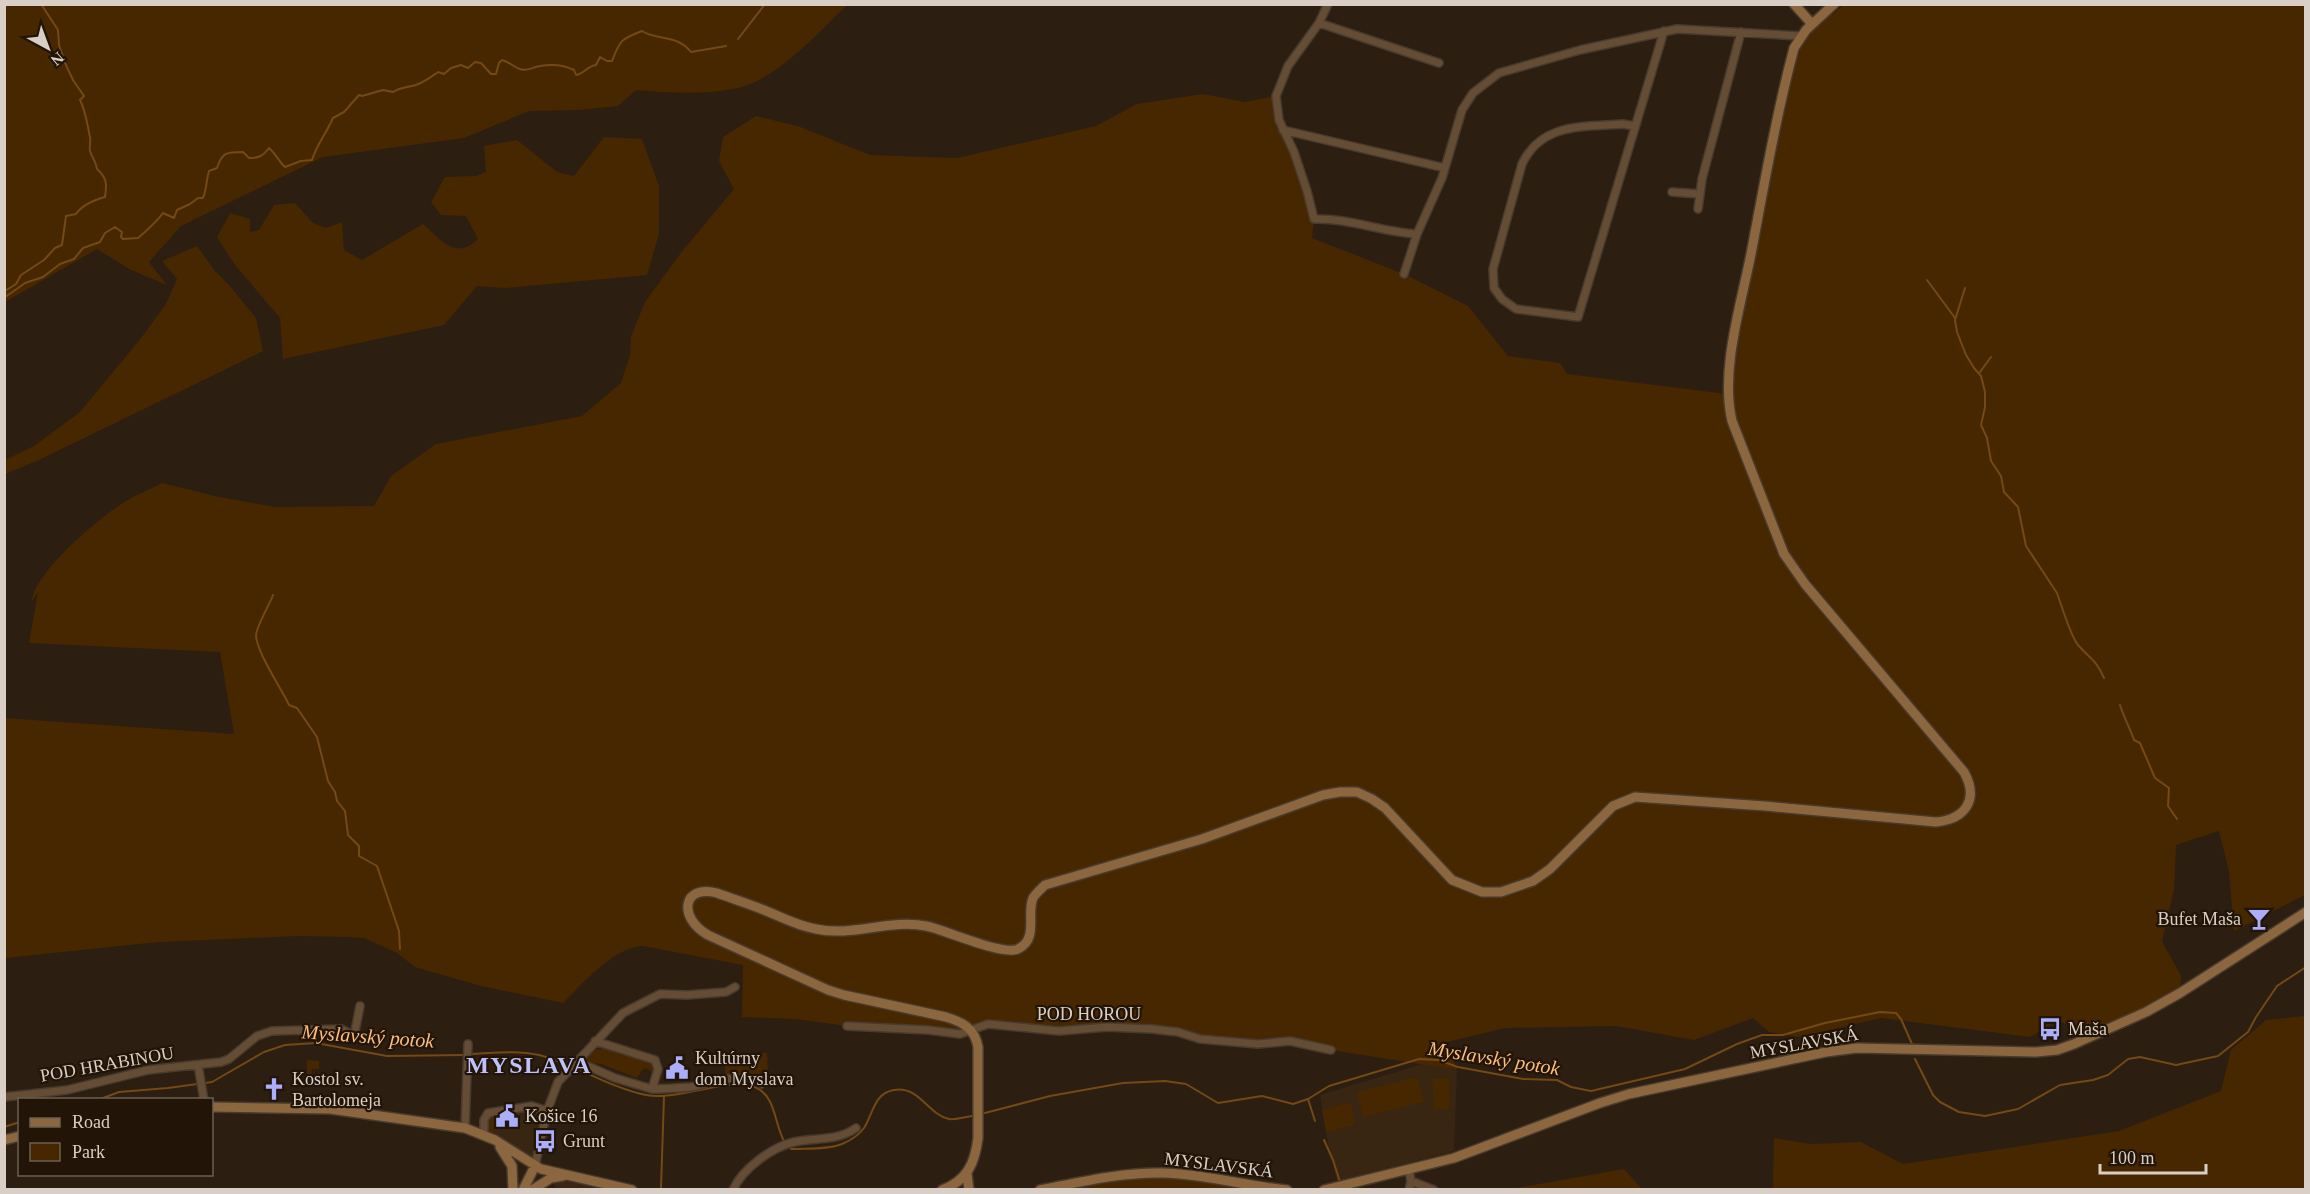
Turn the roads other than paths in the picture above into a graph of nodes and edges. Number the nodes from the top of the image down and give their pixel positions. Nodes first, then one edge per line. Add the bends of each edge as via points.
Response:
1 (1328, 4) edge
2 (1794, 4) edge
3 (1834, 4) edge
4 (1319, 23) junction
5 (1812, 24) junction
6 (1664, 31) junction
7 (1741, 32) junction
8 (1801, 36) junction
9 (1439, 63) dead end
10 (1634, 126) junction
11 (1282, 130) junction
12 (1445, 168) junction
13 (1672, 192) dead end
14 (1700, 194) junction
15 (1698, 209) dead end
16 (1417, 234) junction
17 (1404, 274) dead end
18 (2306, 912) edge
19 (735, 987) dead end
20 (360, 1006) dead end
21 (848, 1026) dead end
22 (971, 1029) junction
23 (595, 1041) junction
24 (468, 1044) dead end
25 (1331, 1050) dead end
26 (575, 1063) junction
27 (198, 1065) junction
28 (761, 1084) dead end
29 (652, 1089) junction
30 (203, 1096) edge
31 (4, 1097) edge
32 (213, 1107) edge
33 (547, 1111) junction
34 (465, 1128) junction
35 (856, 1128) dead end
36 (484, 1135) junction
37 (495, 1140) junction
38 (535, 1166) junction
39 (1409, 1170) junction
40 (967, 1174) junction
41 (571, 1175) junction
42 (1412, 1180) junction
43 (513, 1190) edge
44 (523, 1190) edge
45 (532, 1190) edge
46 (632, 1190) edge
47 (732, 1190) edge
48 (942, 1190) edge
49 (969, 1190) edge
50 (1040, 1190) edge
51 (1287, 1190) edge
52 (1324, 1190) edge
53 (1409, 1190) edge
54 (1434, 1190) edge

1 - 4 street
2 - 5 street
3 - 5 street
4 - 9 street
4 - 11 street via 1288,66 1276,96
5 - 8 street
6 - 7 street
6 - 10 street
6 - 12 street via 1499,73 1467,101
7 - 8 street
7 - 14 street
8 - 22 street via 1789,68 1759,212 1730,360 1728,403 1784,554 1964,772 1970,789 1964,810 1953,819 1936,822 1635,797 1613,806 1533,881 1501,892 1482,892 1452,880 1385,808 1357,792 1340,792 1195,841 1045,885 1034,897 1029,938 1013,950 997,949 914,924 818,930 710,891 694,895 688,904 689,918 702,931 805,980 844,995 946,1017
10 - 10 street via 1578,317 1521,311 1506,304 1494,288 1493,269 1522,164 1530,149 1541,138 1557,131
11 - 12 street
11 - 16 street via 1294,152 1314,219
12 - 16 street
13 - 14 street
14 - 15 street
16 - 17 street
18 - 39 street, MYSLAVSKÁ via 2146,1012 2057,1050 1857,1048 1826,1052 1629,1094
19 - 23 street via 726,992 660,994 630,1008
20 - 27 street, POD HRABINOU via 354,1036 341,1029 272,1031 257,1036 225,1061
21 - 22 street, POD HOROU via 947,1034
22 - 25 street, POD HOROU via 988,1024 1059,1031 1152,1029 1200,1039 1246,1044 1290,1041
22 - 40 street via 978,1047 978,1138
23 - 26 street
23 - 29 street via 655,1060
24 - 34 street
26 - 29 street
26 - 33 street via 558,1082
27 - 30 street
27 - 31 street, POD HRABINOU via 148,1070 67,1090
28 - 29 street via 726,1079
32 - 34 street via 330,1108
33 - 36 street via 532,1106 488,1113 483,1120
33 - 38 street
34 - 36 street
35 - 47 street via 833,1139 791,1143 753,1165
36 - 37 street
37 - 38 street
37 - 43 street via 512,1166
38 - 41 street
38 - 44 street
39 - 42 street
39 - 52 street, MYSLAVSKÁ
40 - 48 street
40 - 49 street
41 - 45 street via 551,1178
41 - 46 street
42 - 53 street
42 - 54 street
50 - 51 street, MYSLAVSKÁ via 1146,1173 1182,1174

